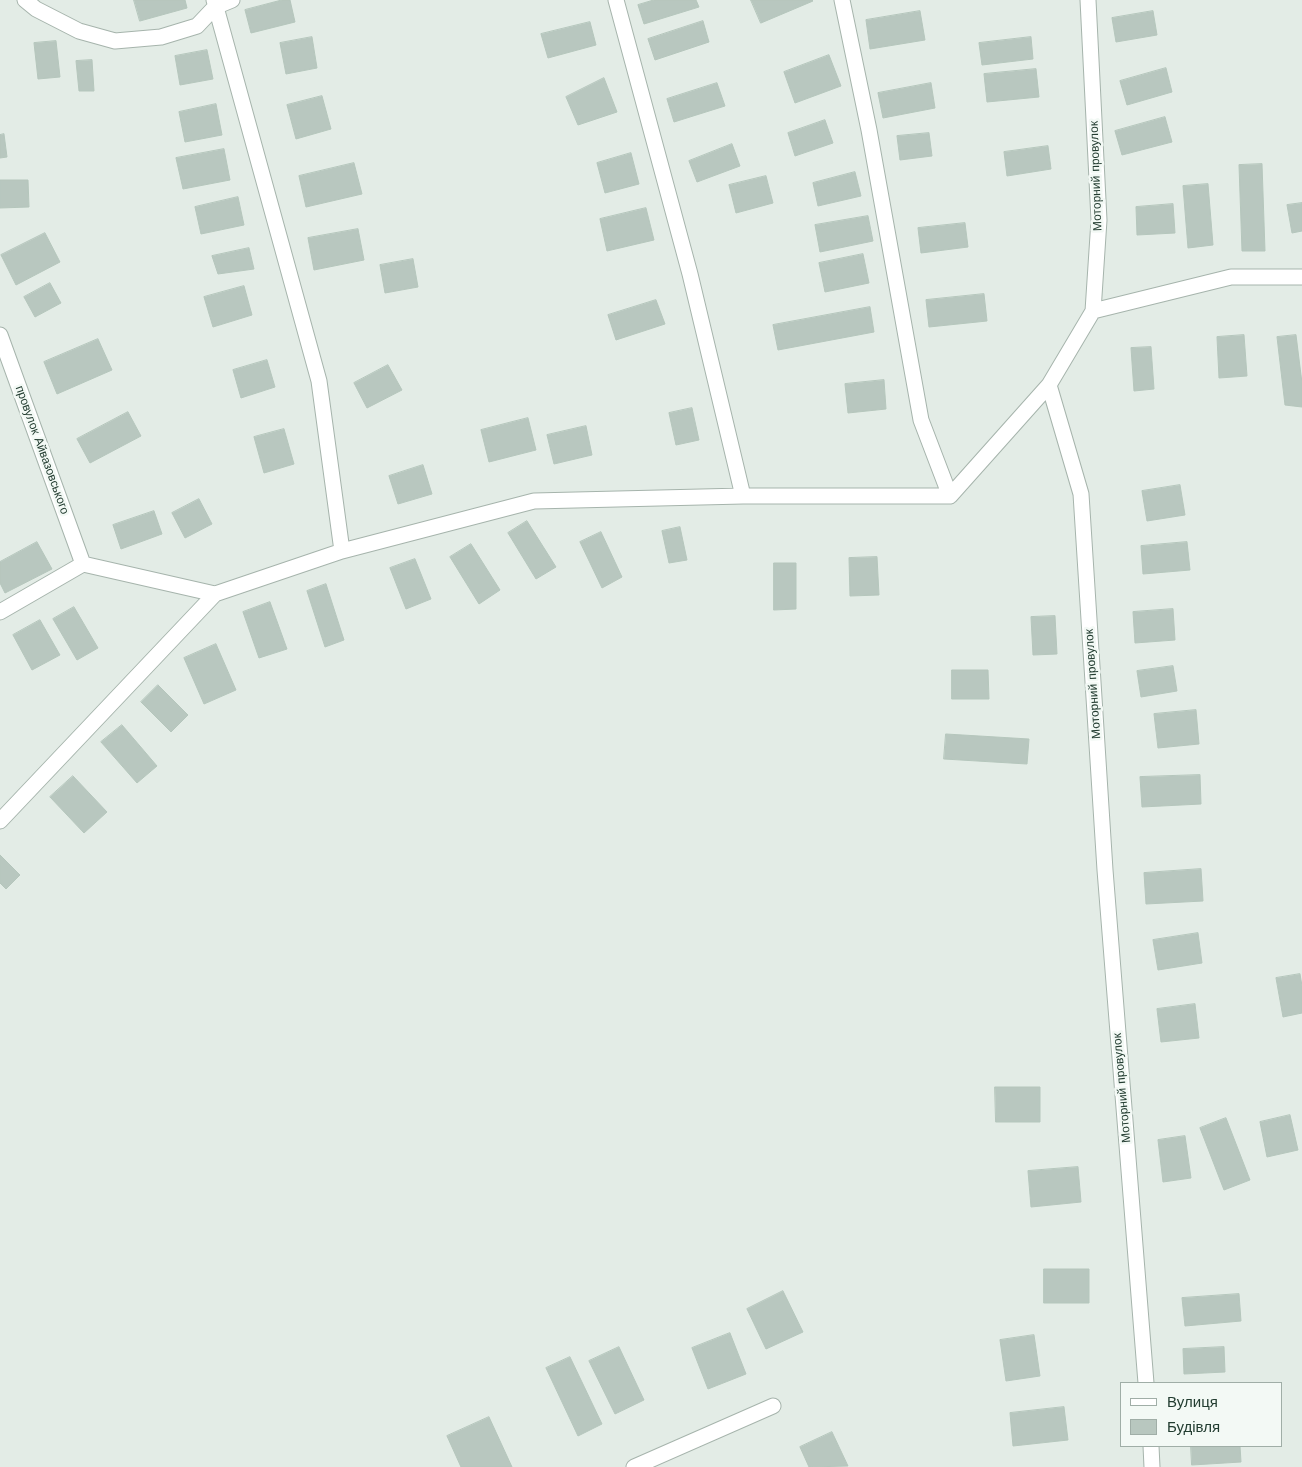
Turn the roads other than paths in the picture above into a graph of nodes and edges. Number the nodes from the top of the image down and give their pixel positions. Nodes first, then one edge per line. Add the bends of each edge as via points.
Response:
1 (25, 0) edge
2 (232, 0) edge
3 (616, 0) edge
4 (842, 0) edge
5 (1088, 0) edge
6 (215, 3) edge
7 (1302, 277) edge
8 (1093, 311) junction
9 (0, 335) edge
10 (1049, 385) junction
11 (743, 496) junction
12 (950, 496) junction
13 (342, 551) junction
14 (83, 564) junction
15 (215, 594) junction
16 (0, 612) edge
17 (0, 821) edge
18 (1146, 1382) edge
19 (773, 1406) dead end
20 (1151, 1447) edge
21 (634, 1467) edge
22 (1152, 1467) edge

1 - 6 street via 79,31 115,41 161,37 197,26
2 - 6 street
3 - 11 street via 690,274
4 - 12 street via 869,130 921,420
5 - 8 street, Моторний провулок via 1099,220
6 - 13 street via 319,380
7 - 8 street via 1231,277
8 - 10 street, Моторний провулок
9 - 14 street, провулок Айвазовського
10 - 12 street
10 - 18 street, Моторний провулок via 1081,494 1105,870
11 - 12 street
11 - 13 street via 534,501
13 - 15 street
14 - 15 street
14 - 16 street
15 - 17 street
19 - 21 street
20 - 22 street

